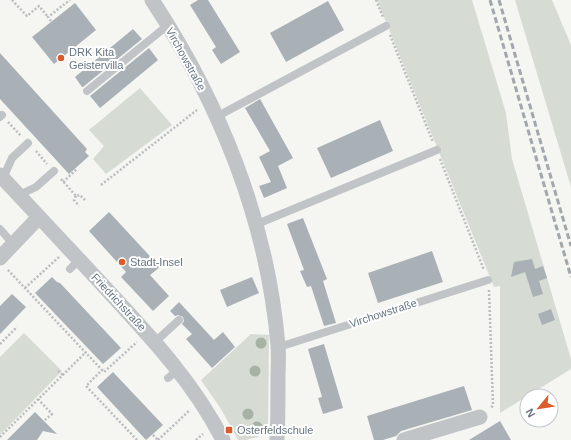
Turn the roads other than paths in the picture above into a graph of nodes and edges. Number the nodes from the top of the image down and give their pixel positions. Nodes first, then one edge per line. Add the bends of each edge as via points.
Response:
1 (153, 0) edge
2 (168, 26) junction
3 (386, 26) road end
4 (87, 91) dead end
5 (216, 117) junction
6 (28, 143) road end
7 (437, 150) road end
8 (54, 171) road end
9 (1, 176) edge
10 (19, 195) junction
11 (39, 217) junction
12 (257, 224) junction
13 (0, 229) edge
14 (13, 244) junction
15 (2, 262) edge
16 (488, 280) road end
17 (179, 320) dead end
18 (155, 342) junction
19 (279, 347) junction
20 (480, 417) road end
21 (223, 440) edge
22 (277, 440) edge
23 (404, 440) edge

1 - 2 street, Virchowstraße
2 - 4 lane
2 - 5 street, Virchowstraße
3 - 5 lane
5 - 12 street, Virchowstraße
6 - 9 lane via 12,158
7 - 12 lane
8 - 10 lane via 36,187
9 - 10 street, Friedrichstraße
10 - 11 street, Friedrichstraße
11 - 14 street
11 - 18 street, Friedrichstraße via 74,265
12 - 19 street, Virchowstraße via 271,284
13 - 14 lane
14 - 15 street
16 - 19 lane, Virchowstraße
17 - 18 lane
18 - 21 street, Friedrichstraße via 173,374 201,401
19 - 22 street, Virchowstraße
20 - 23 street

